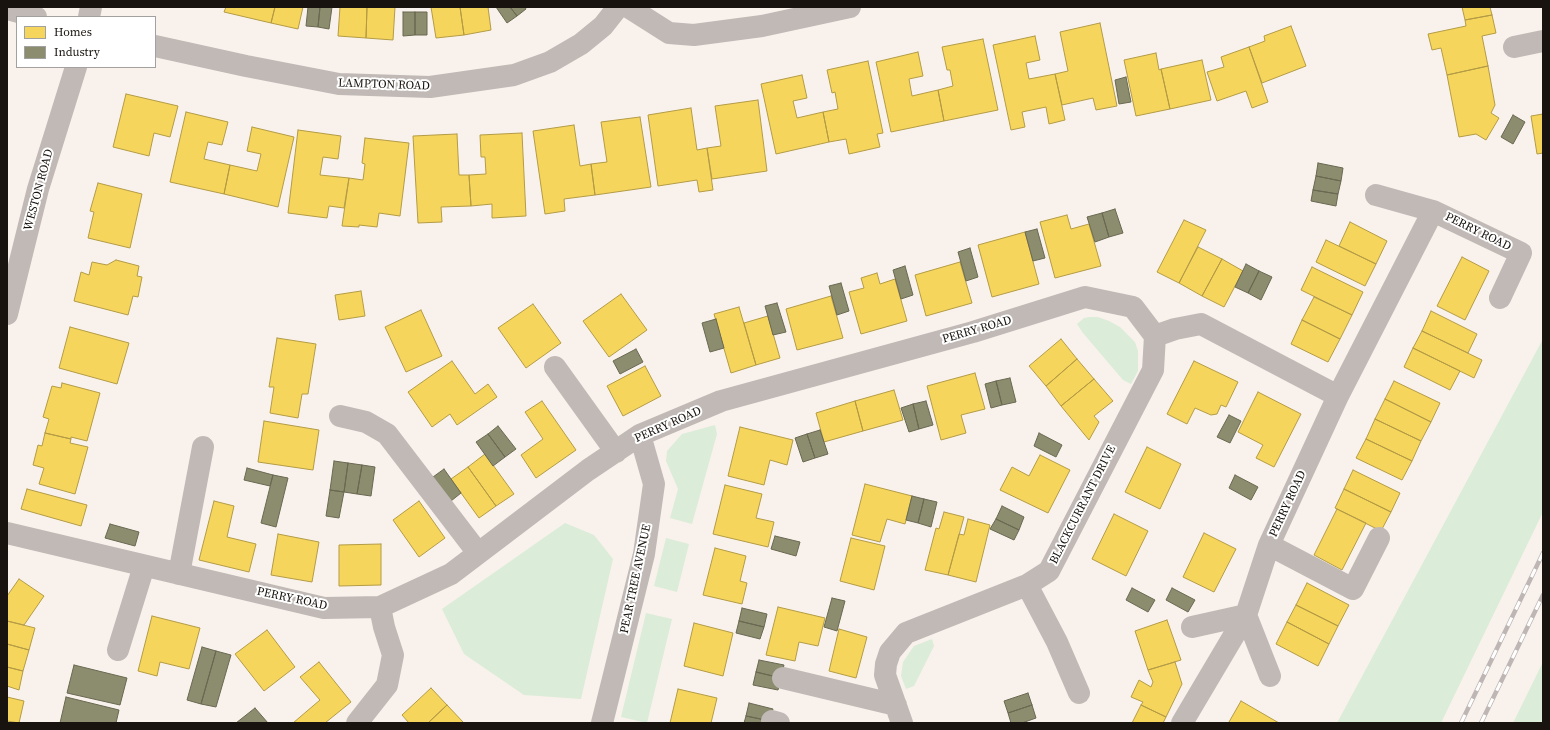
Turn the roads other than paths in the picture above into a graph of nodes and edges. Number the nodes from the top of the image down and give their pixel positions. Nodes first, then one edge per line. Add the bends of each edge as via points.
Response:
1 (618, 7) edge
2 (628, 7) edge
3 (850, 7) edge
4 (7, 9) edge
5 (32, 16) edge
6 (1543, 41) edge
7 (156, 46) edge
8 (1514, 47) dead end
9 (76, 68) edge
10 (1376, 195) dead end
11 (1433, 211) junction
12 (1500, 298) dead end
13 (7, 314) edge
14 (1155, 336) junction
15 (555, 367) dead end
16 (1338, 396) junction
17 (340, 416) dead end
18 (640, 435) junction
19 (203, 447) dead end
20 (616, 452) junction
21 (7, 534) edge
22 (1379, 538) dead end
23 (1269, 545) junction
24 (478, 553) junction
25 (144, 566) junction
26 (178, 574) junction
27 (1027, 585) junction
28 (380, 607) junction
29 (1246, 615) junction
30 (1192, 627) dead end
31 (118, 650) dead end
32 (1270, 676) dead end
33 (783, 678) dead end
34 (1079, 693) dead end
35 (899, 714) edge
36 (357, 723) edge
37 (602, 723) edge
38 (1182, 723) edge

1 - 7 street, LAMPTON ROAD via 603,26 581,44 550,62 514,75 430,87 339,84
2 - 3 street via 669,33 694,36 762,26
4 - 5 street
6 - 8 street
9 - 13 street, WESTON ROAD via 38,190
10 - 11 street, PERRY ROAD
11 - 12 street, PERRY ROAD via 1521,253
11 - 16 street, PERRY ROAD
14 - 16 street via 1201,324
14 - 18 street, PERRY ROAD via 1133,307 1086,297 973,332 722,401
14 - 27 street, BLACKCURRANT DRIVE via 1153,370 1049,571
15 - 20 street
16 - 23 street, PERRY ROAD
17 - 24 street via 366,422 387,434
18 - 20 street, PERRY ROAD
18 - 37 street, PEAR TREE AVENUE via 654,484 644,554
19 - 26 street
20 - 24 street, PERRY ROAD via 588,470
21 - 25 street, PERRY ROAD
22 - 23 street via 1353,589
23 - 29 street, PERRY ROAD
24 - 28 street, PERRY ROAD via 451,574
25 - 26 street, PERRY ROAD
25 - 31 street
26 - 28 street, PERRY ROAD via 324,608
27 - 34 street via 1057,642
27 - 35 street, BLACKCURRANT DRIVE via 906,633 890,652 885,675
28 - 36 street via 393,655 387,685
29 - 30 street
29 - 32 street
29 - 38 street, PERRY ROAD
33 - 35 street

